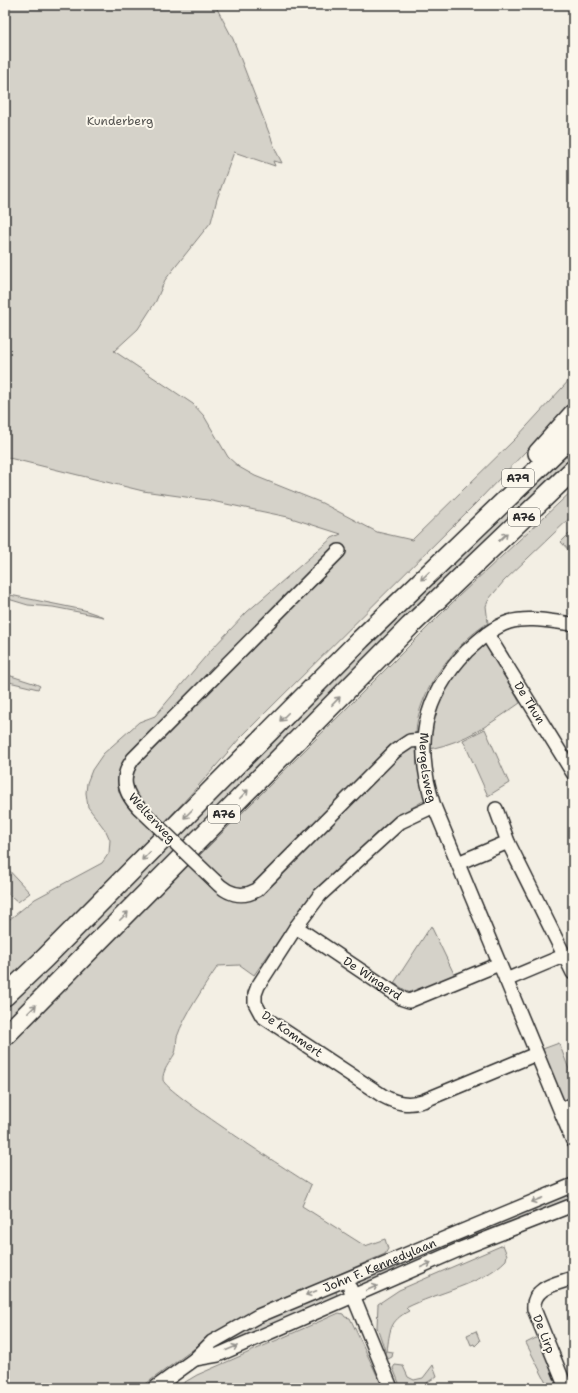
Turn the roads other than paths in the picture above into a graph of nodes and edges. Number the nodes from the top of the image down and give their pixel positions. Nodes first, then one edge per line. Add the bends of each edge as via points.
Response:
1 (573, 414) edge
2 (573, 435) edge
3 (573, 470) edge
4 (490, 513) junction
5 (339, 551) dead end
6 (573, 624) edge
7 (487, 634) junction
8 (423, 740) junction
9 (573, 773) edge
10 (434, 806) junction
11 (496, 810) dead end
12 (508, 842) junction
13 (458, 863) junction
14 (296, 927) junction
15 (563, 956) junction
16 (499, 964) junction
17 (573, 973) edge
18 (506, 980) junction
19 (5, 996) edge
20 (5, 1036) edge
21 (536, 1054) junction
22 (573, 1104) edge
23 (561, 1111) junction
24 (573, 1141) edge
25 (573, 1185) edge
26 (573, 1205) edge
27 (573, 1278) edge
28 (347, 1279) junction
29 (354, 1296) junction
30 (195, 1359) junction
31 (155, 1388) edge
32 (391, 1388) edge
33 (566, 1388) edge

1 - 4 highway, A79 via 546,443
2 - 4 highway, A76
20 -> 3 highway, A76 via 362,674
4 -> 19 highway, A76 via 361,638
5 - 8 street, Welterweg, bridge via 133,759 126,771 125,785 129,796 225,890 245,895 257,890 395,750 410,741
6 - 7 street, Mergelsweg via 522,620 509,622
7 - 8 street, Mergelsweg via 462,656 444,681 430,710
7 - 9 street, De Thun
8 - 10 street, Mergelsweg via 423,767
10 - 13 street, Mergelsweg
10 - 14 street, De Kommert via 400,822 320,895
11 - 12 street
12 - 13 street
12 - 15 street
13 - 16 street, Mergelsweg
14 - 16 street, De Wingerd via 409,1001
14 - 21 street, De Kommert via 256,990 255,1003 259,1012 394,1102 405,1104 423,1101
15 - 17 street
15 - 18 street
16 - 18 street, Mergelsweg
18 - 21 street, Mergelsweg
21 - 23 street, Mergelsweg
22 - 23 street
23 - 24 street, Mergelsweg
25 -> 28 street, John F. Kennedylaan
29 -> 26 street, John F. Kennedylaan via 463,1248
27 - 33 street, De Lirp via 540,1291 534,1301 534,1309
28 - 29 street
28 -> 30 street, John F. Kennedylaan via 258,1316 212,1342
30 -> 29 street, John F. Kennedylaan via 218,1355
29 - 32 street
30 - 31 street, John F. Kennedylaan

